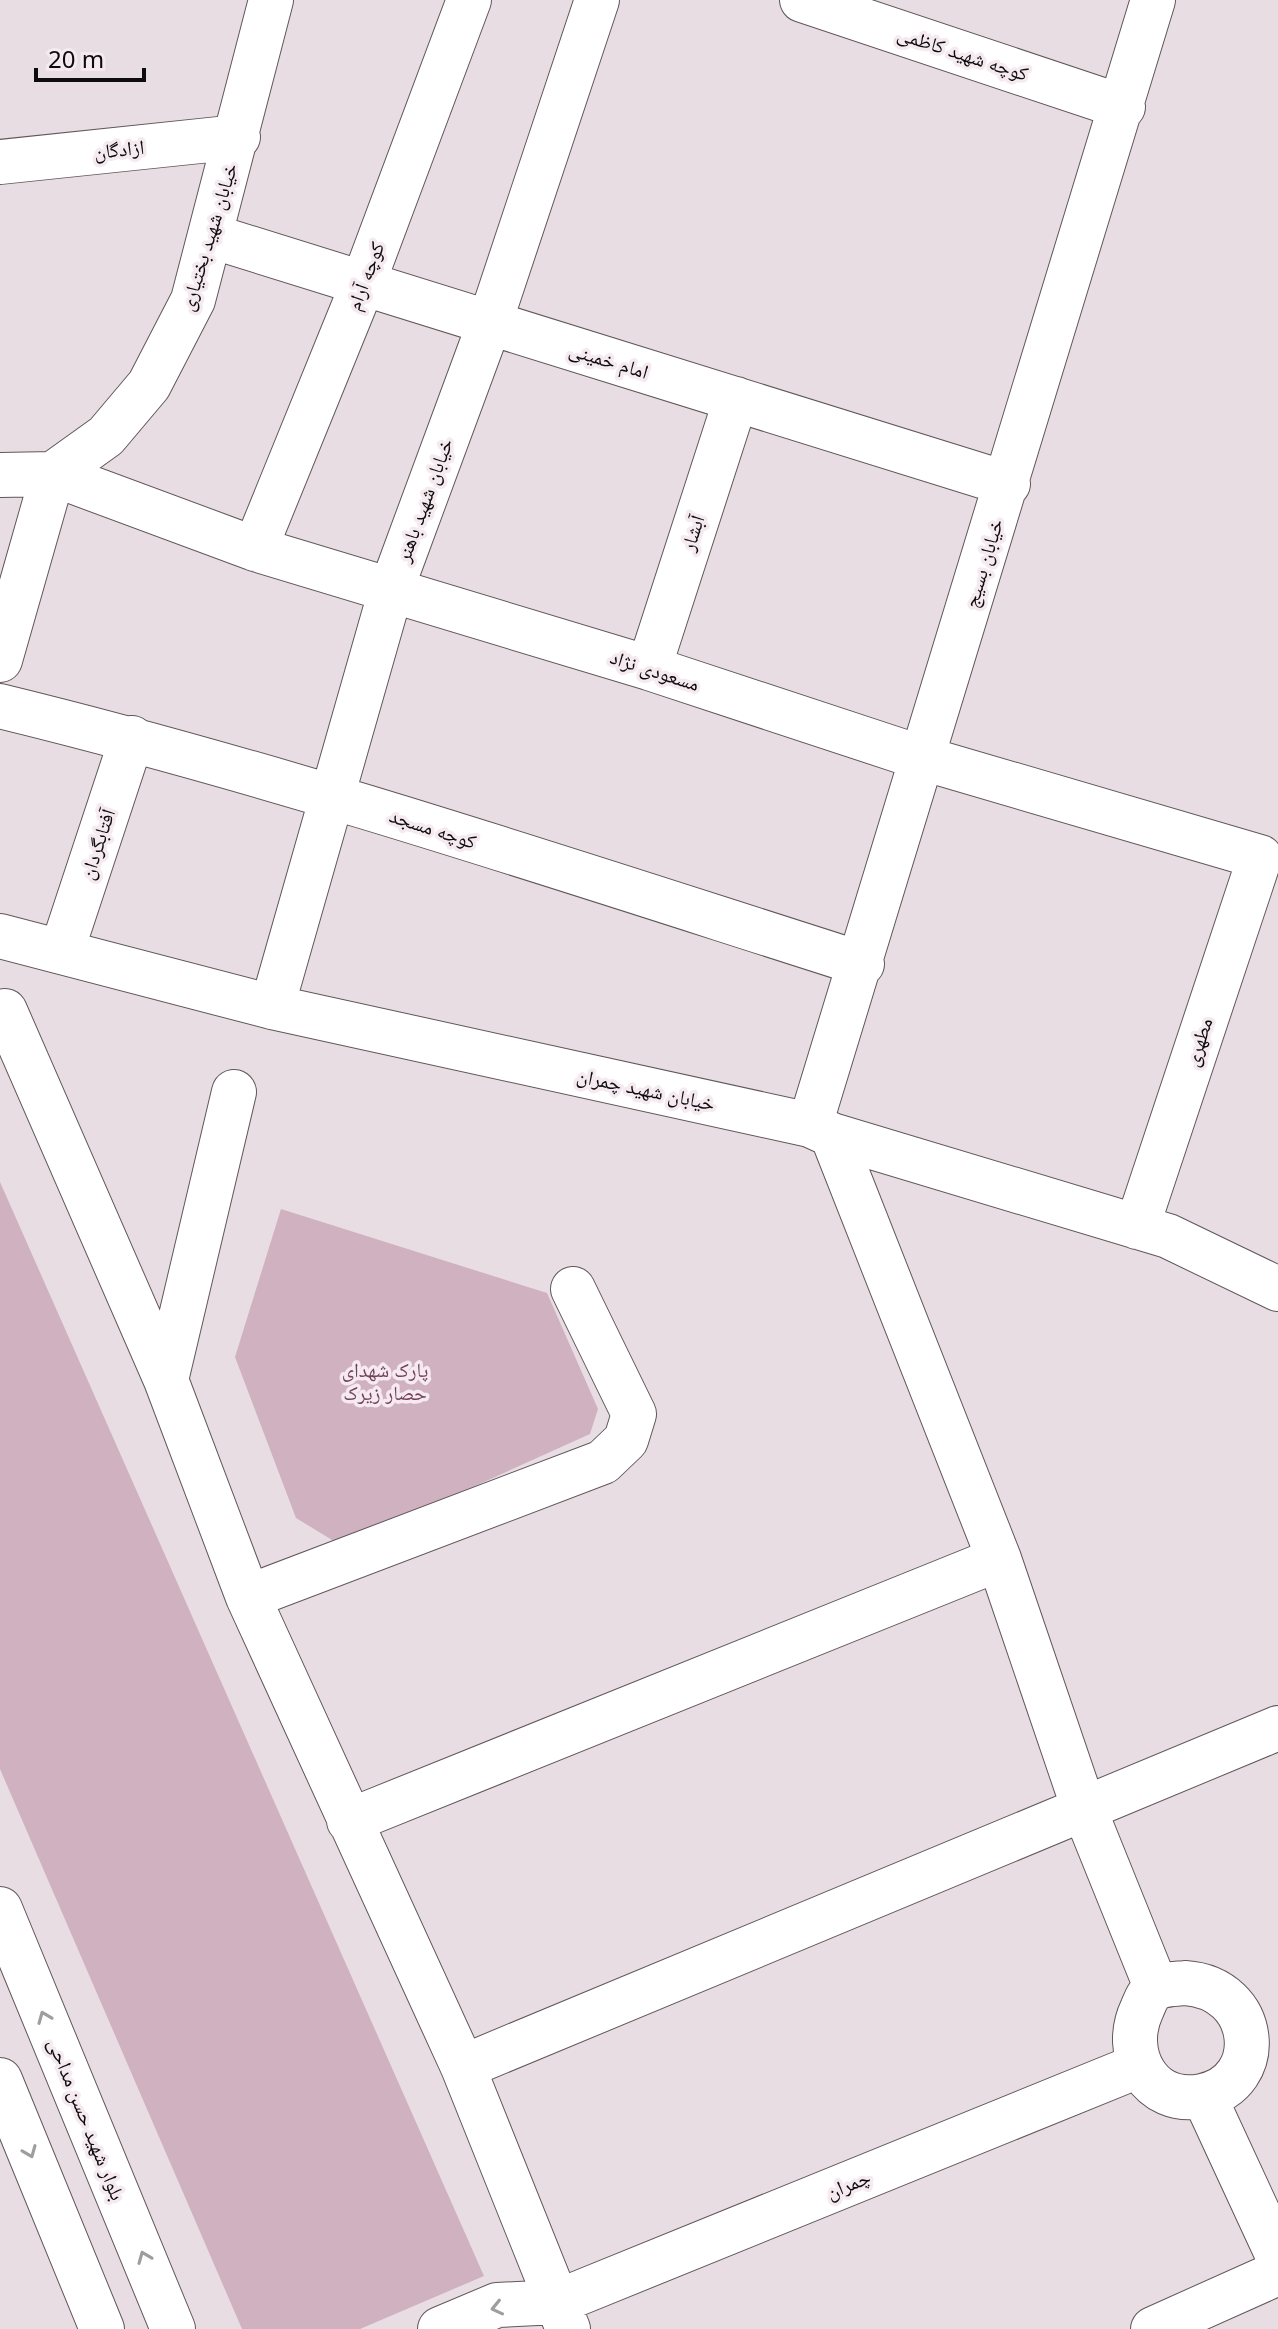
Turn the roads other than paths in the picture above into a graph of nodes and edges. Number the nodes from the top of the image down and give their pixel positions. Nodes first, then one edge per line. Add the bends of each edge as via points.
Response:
1 (271, 0) edge
2 (469, 0) edge
3 (597, 0) edge
4 (802, 0) edge
5 (1153, 0) edge
6 (1123, 107) junction
7 (238, 137) junction
8 (0, 162) edge
9 (211, 236) junction
10 (362, 286) junction
11 (490, 322) junction
12 (736, 399) junction
13 (53, 474) junction
14 (0, 475) edge
15 (1008, 484) junction
16 (255, 549) junction
17 (391, 590) junction
18 (0, 660) edge
19 (649, 668) junction
20 (0, 706) edge
21 (132, 738) junction
22 (922, 758) junction
23 (331, 796) junction
24 (1260, 857) joint
25 (0, 936) edge
26 (62, 950) junction
27 (862, 964) junction
28 (272, 1007) junction
29 (5, 1011) dead end
30 (234, 1092) dead end
31 (821, 1130) junction
32 (1137, 1227) junction
33 (573, 1289) dead end
34 (1278, 1289) edge
35 (166, 1380) junction
36 (999, 1559) junction
37 (248, 1597) junction
38 (1278, 1728) edge
39 (1083, 1806) junction
40 (349, 1821) junction
41 (0, 1909) edge
42 (1156, 1987) junction
43 (1261, 2012) edge
44 (1138, 2066) junction
45 (463, 2067) junction
46 (0, 2080) edge
47 (1204, 2096) junction
48 (1278, 2256) edge
49 (1278, 2273) edge
50 (552, 2320) edge
51 (102, 2329) edge
52 (173, 2329) edge
53 (440, 2329) edge
54 (1153, 2329) edge

1 - 7 street, خیابان شهید بختیاری
2 - 10 street, کوچه آرام
3 - 11 street, خیابان شهید باهنر
4 - 6 street, کوچه شهید کاظمی
5 - 6 street, خیابان بسیج
6 - 15 street, خیابان بسیج
7 - 8 street, ازادگان
7 - 9 street, خیابان شهید بختیاری
9 - 10 street, امام خمینی
9 - 13 street, خیابان شهید بختیاری via 193,300 149,385 106,436
10 - 11 street, امام خمینی
10 - 16 street, کوچه آرام
11 - 12 street, امام خمینی
11 - 17 street, خیابان شهید باهنر
12 - 15 street, امام خمینی
12 - 19 street, آبشار
13 - 14 street
13 - 16 street, مسعودی نژاد
13 - 18 street
15 - 22 street, خیابان بسیج
16 - 17 street, مسعودی نژاد
17 - 19 street, مسعودی نژاد
17 - 23 street, خیابان شهید باهنر
19 - 22 street, مسعودی نژاد
20 - 21 street, کوچه مسجد
21 - 23 street, کوچه مسجد
21 - 26 street, آفتابگردان
22 - 24 street, مسعودی نژاد
22 - 27 street, خیابان بسیج
23 - 27 street, کوچه مسجد
23 - 28 street, خیابان شهید باهنر
24 - 32 street, مطهری
25 - 26 street, خیابان شهید چمران
26 - 28 street, خیابان شهید چمران
27 - 31 street, خیابان بسیج
28 - 31 street, خیابان شهید چمران
29 - 35 street
30 - 35 street
31 - 32 street, خیابان شهید چمران
31 - 36 street
32 - 34 street, خیابان شهید چمران via 1168,1236
33 - 37 street via 634,1414 626,1440 615,1451 603,1462
35 - 37 street
36 - 39 street
36 - 40 street
37 - 40 street
38 - 39 street
39 - 42 street
39 - 45 street
40 - 45 street
52 -> 41 street, بلوار شهید حسن مداحی
42 - 43 street via 1203,1984
42 - 44 street via 1134,2029
43 - 47 street via 1236,2075
44 - 47 street via 1166,2092
44 - 50 street, چمران
45 - 50 street
46 -> 51 street
47 - 48 street
49 - 54 street
50 -> 53 street, چمران via 497,2305

